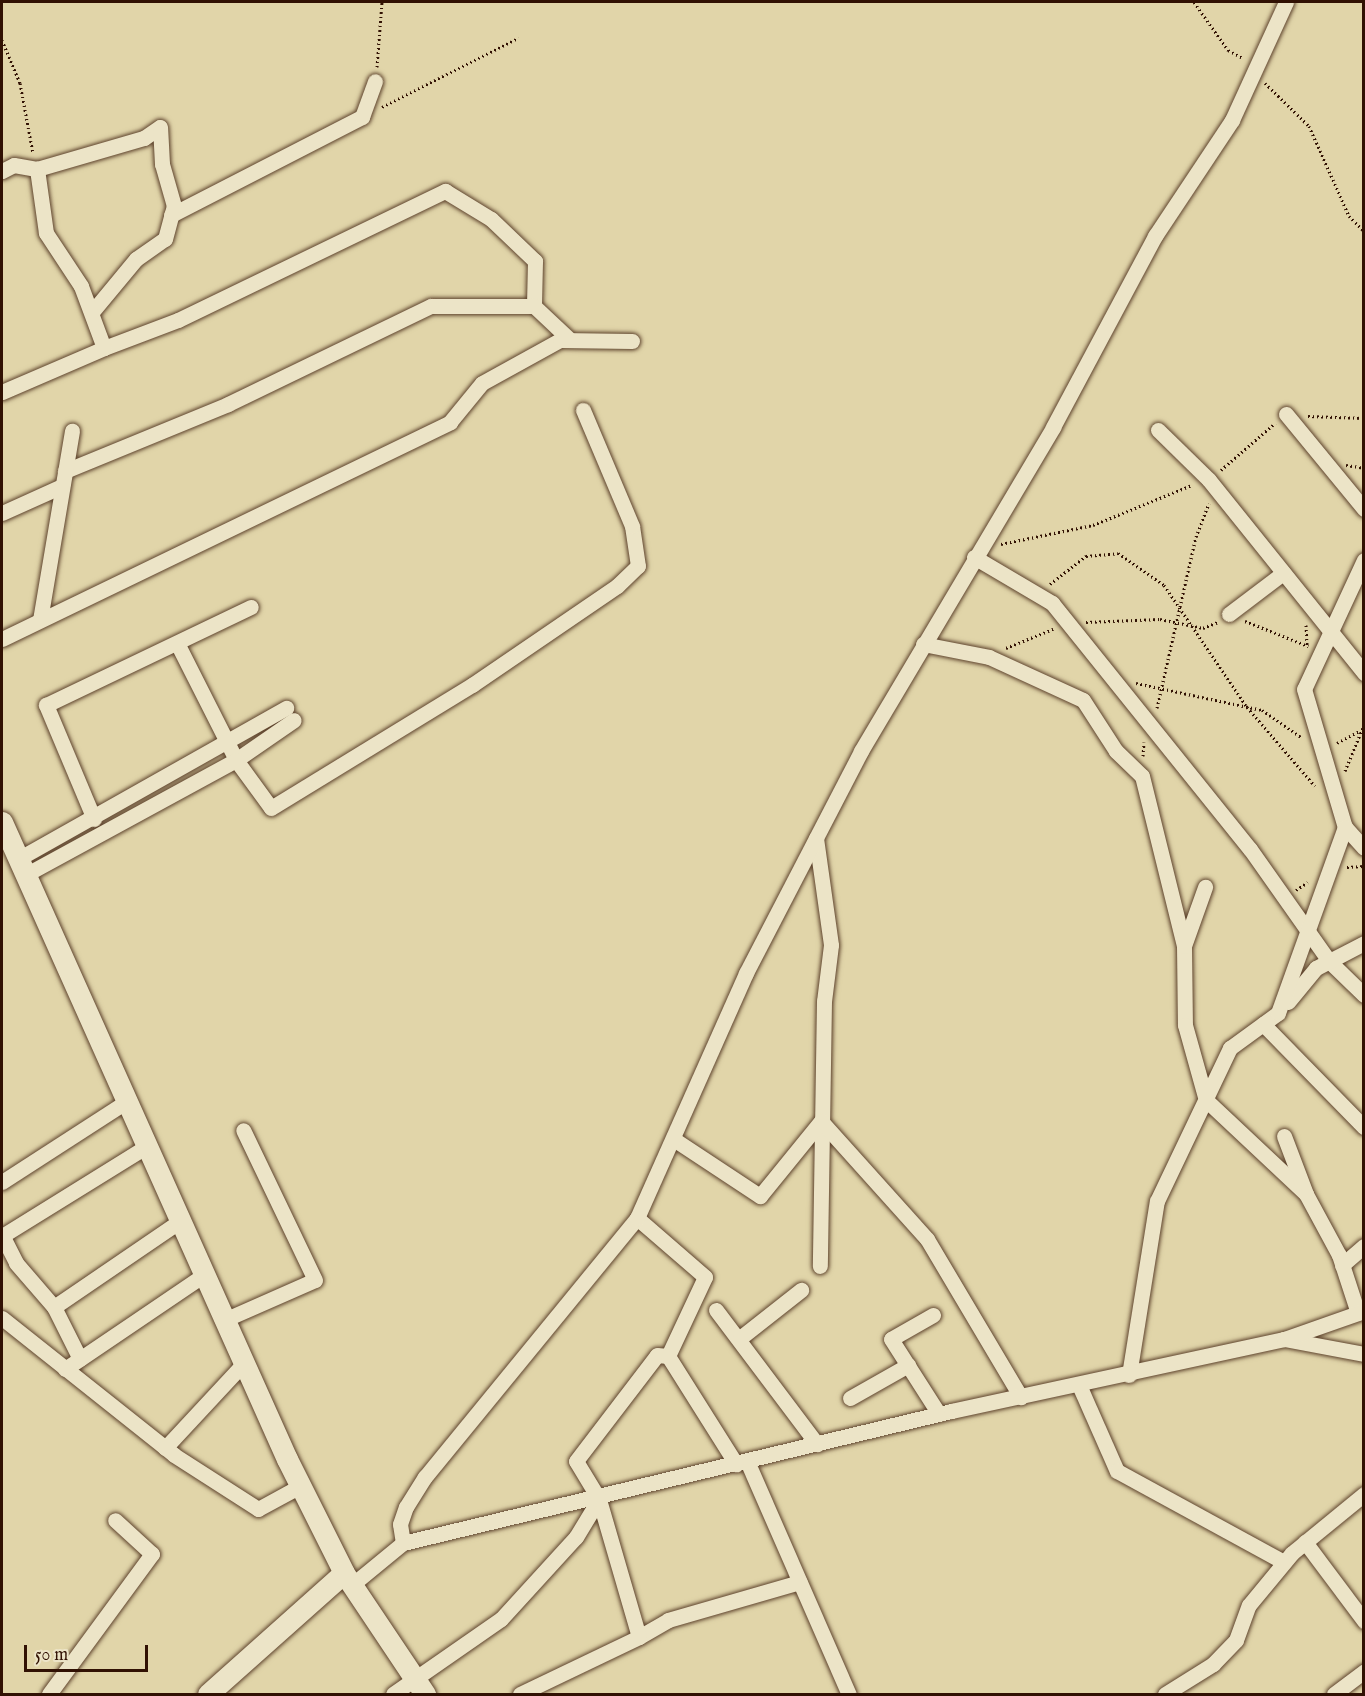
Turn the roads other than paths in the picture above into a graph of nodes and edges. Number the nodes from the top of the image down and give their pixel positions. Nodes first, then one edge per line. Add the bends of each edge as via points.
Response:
1 (1286, 2) edge
2 (375, 81) road end
3 (36, 169) junction
4 (2, 171) edge
5 (171, 215) junction
6 (534, 306) junction
7 (92, 312) junction
8 (569, 339) junction
9 (632, 341) dead end
10 (104, 348) junction
11 (3, 394) edge
12 (583, 410) dead end
13 (1286, 414) dead end
14 (72, 430) dead end
15 (1158, 430) dead end
16 (64, 478) junction
17 (1363, 507) edge
18 (2, 513) edge
19 (974, 557) junction
20 (1364, 560) edge
21 (1283, 573) junction
22 (250, 608) dead end
23 (1230, 618) road end
24 (39, 620) junction
25 (1331, 632) junction
26 (2, 639) edge
27 (177, 642) junction
28 (923, 644) junction
29 (1364, 673) edge
30 (228, 744) junction
31 (236, 760) junction
32 (94, 819) junction
33 (2, 822) edge
34 (1345, 827) junction
35 (816, 838) junction
36 (1364, 848) edge
37 (22, 867) junction
38 (1205, 887) dead end
39 (1308, 931) junction
40 (1364, 943) edge
41 (1184, 946) junction
42 (1329, 961) junction
43 (1364, 995) edge
44 (1278, 1013) junction
45 (1263, 1024) junction
46 (1206, 1100) junction
47 (127, 1101) junction
48 (821, 1121) junction
49 (1364, 1127) edge
50 (243, 1130) dead end
51 (1284, 1136) dead end
52 (675, 1140) junction
53 (147, 1146) junction
54 (2, 1182) edge
55 (1306, 1194) junction
56 (637, 1218) junction
57 (180, 1221) junction
58 (2, 1236) edge
59 (1364, 1246) edge
60 (1342, 1265) junction
61 (820, 1266) dead end
62 (204, 1275) junction
63 (801, 1290) dead end
64 (54, 1307) junction
65 (716, 1310) dead end
66 (1361, 1312) edge
67 (933, 1315) dead end
68 (2, 1318) edge
69 (224, 1320) junction
70 (740, 1338) junction
71 (1284, 1339) junction
72 (1364, 1354) edge
73 (668, 1356) junction
74 (80, 1359) junction
75 (244, 1364) junction
76 (908, 1365) junction
77 (65, 1369) junction
78 (1129, 1375) junction
79 (1079, 1385) junction
80 (1021, 1397) junction
81 (850, 1398) dead end
82 (939, 1414) junction
83 (817, 1444) junction
84 (165, 1448) junction
85 (742, 1462) junction
86 (302, 1485) junction
87 (1364, 1494) edge
88 (599, 1499) junction
89 (115, 1520) dead end
90 (1305, 1542) junction
91 (403, 1543) junction
92 (1284, 1562) junction
93 (348, 1579) junction
94 (800, 1582) junction
95 (1364, 1621) edge
96 (639, 1637) junction
97 (1364, 1671) edge
98 (421, 1688) edge
99 (49, 1695) edge
100 (208, 1695) edge
101 (393, 1695) edge
102 (520, 1695) edge
103 (849, 1695) edge
104 (1165, 1695) edge
105 (1334, 1695) edge

1 - 19 street via 1252,68 1232,120 1155,236 1053,427
2 - 5 street via 362,117
3 - 4 street via 14,165
3 - 5 street via 144,138 160,127
3 - 7 street via 46,233 62,251
5 - 7 street via 165,239 136,259
6 - 8 street
6 - 10 street via 535,261 490,219 445,191 178,320
6 - 16 street via 431,306
7 - 10 street
8 - 9 street
8 - 24 street via 482,383 450,422
10 - 11 street
12 - 31 street via 632,526 638,566 472,685 271,808
13 - 17 street
14 - 16 street
15 - 21 street via 1212,484
16 - 18 street
16 - 24 street
19 - 28 street
19 - 39 street via 1039,594 1070,624
20 - 25 street
21 - 23 street
21 - 25 street
22 - 27 street
24 - 26 street
25 - 29 street
25 - 34 street via 1311,651 1304,689
27 - 30 street
27 - 32 street via 46,705
28 - 35 street
28 - 41 street via 989,657 1083,700 1116,751 1142,776
30 - 31 street
30 - 31 street via 290,714
30 - 32 street
31 - 37 street
32 - 37 street
33 - 37 main road
34 - 36 street
34 - 39 street
35 - 48 street via 831,945
35 - 52 street via 746,973
37 - 47 main road
38 - 41 street
39 - 42 street
39 - 44 street
40 - 42 street
41 - 46 street via 1185,1025
42 - 43 street
42 - 44 street via 1316,968
44 - 45 street
45 - 46 street via 1230,1048
45 - 49 street
46 - 55 street
46 - 78 street via 1157,1201
47 - 53 main road
47 - 54 street
48 - 52 street via 760,1196
48 - 61 street
48 - 80 street via 927,1239
50 - 69 street via 315,1280
51 - 55 street
52 - 56 street
53 - 57 main road
53 - 58 street
55 - 60 street
56 - 73 street via 705,1277
56 - 91 street via 425,1477 400,1524
57 - 62 main road
57 - 64 street
58 - 64 street via 16,1263
59 - 60 street
60 - 66 street
62 - 69 main road
62 - 74 street
63 - 70 street
64 - 74 street
65 - 70 street
66 - 71 street
67 - 76 street via 891,1339
68 - 77 street
69 - 75 main road
70 - 83 street
71 - 72 street
71 - 78 street
73 - 85 street
73 - 88 street via 657,1355 576,1461
74 - 77 street
75 - 84 street
75 - 86 main road
76 - 81 street
76 - 82 street
77 - 84 street
78 - 79 street
79 - 80 street
79 - 92 street via 1117,1471
80 - 82 street
82 - 83 street
83 - 85 street
84 - 86 street via 258,1509
85 - 88 street
85 - 94 street
86 - 93 main road
87 - 90 street
88 - 91 street
88 - 96 street
88 - 98 street via 536,1585
89 - 99 street via 152,1554
90 - 92 street
90 - 95 street
91 - 93 street
92 - 104 street via 1249,1605 1236,1640 1213,1664
93 - 98 main road
93 - 100 main road
94 - 96 street via 668,1620
94 - 103 street
96 - 102 street
97 - 105 street
98 - 101 street

